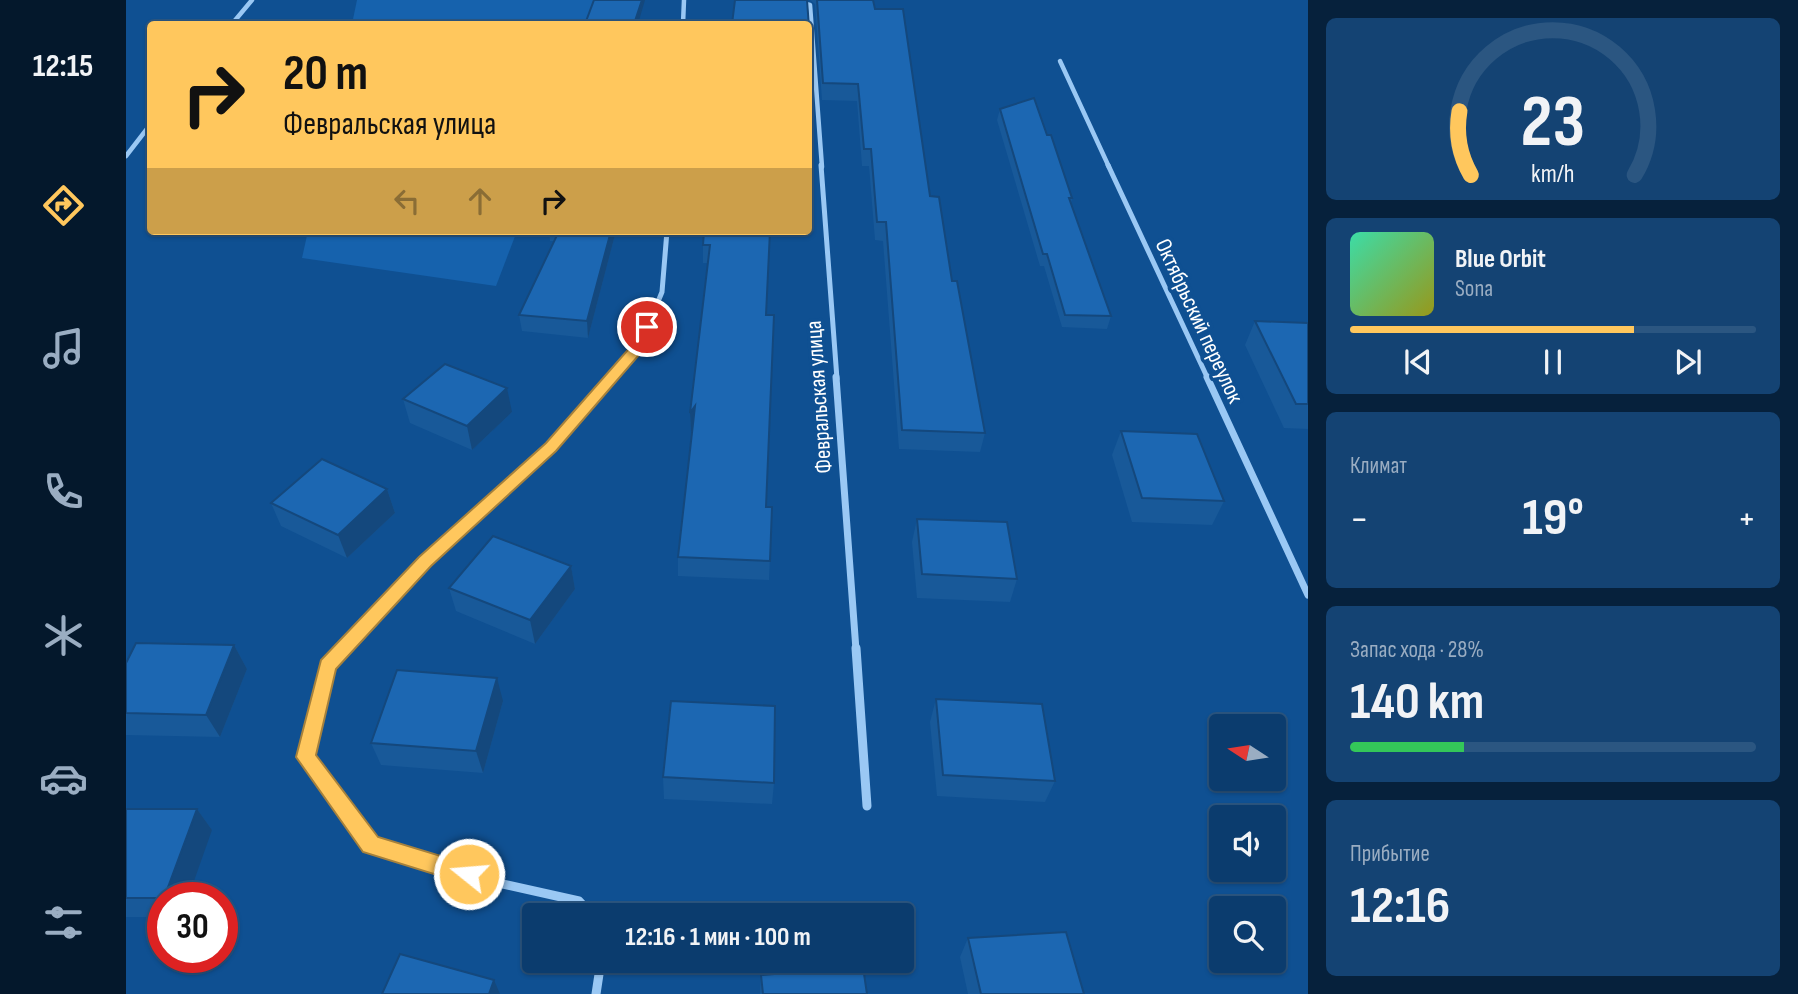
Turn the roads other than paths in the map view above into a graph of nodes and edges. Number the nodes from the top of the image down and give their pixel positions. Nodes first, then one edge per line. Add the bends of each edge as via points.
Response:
1 (252, 0) edge
2 (684, 0) edge
3 (791, 0) edge
4 (234, 21) edge
5 (683, 21) edge
6 (811, 21) edge
7 (812, 33) edge
8 (1060, 61) dead end
9 (147, 129) edge
10 (126, 156) edge
11 (667, 235) edge
12 (1308, 595) edge
13 (867, 806) dead end
14 (581, 903) edge
15 (599, 973) edge
16 (596, 994) edge

1 - 4 street
2 - 5 street
3 - 6 street, Февральская улица via 810,5
7 - 13 street, Февральская улица
8 - 12 street, Октябрьский переулок
9 - 10 street
11 - 14 street via 662,292 640,345 551,447 425,562 327,665 306,757 371,845
15 - 16 street

